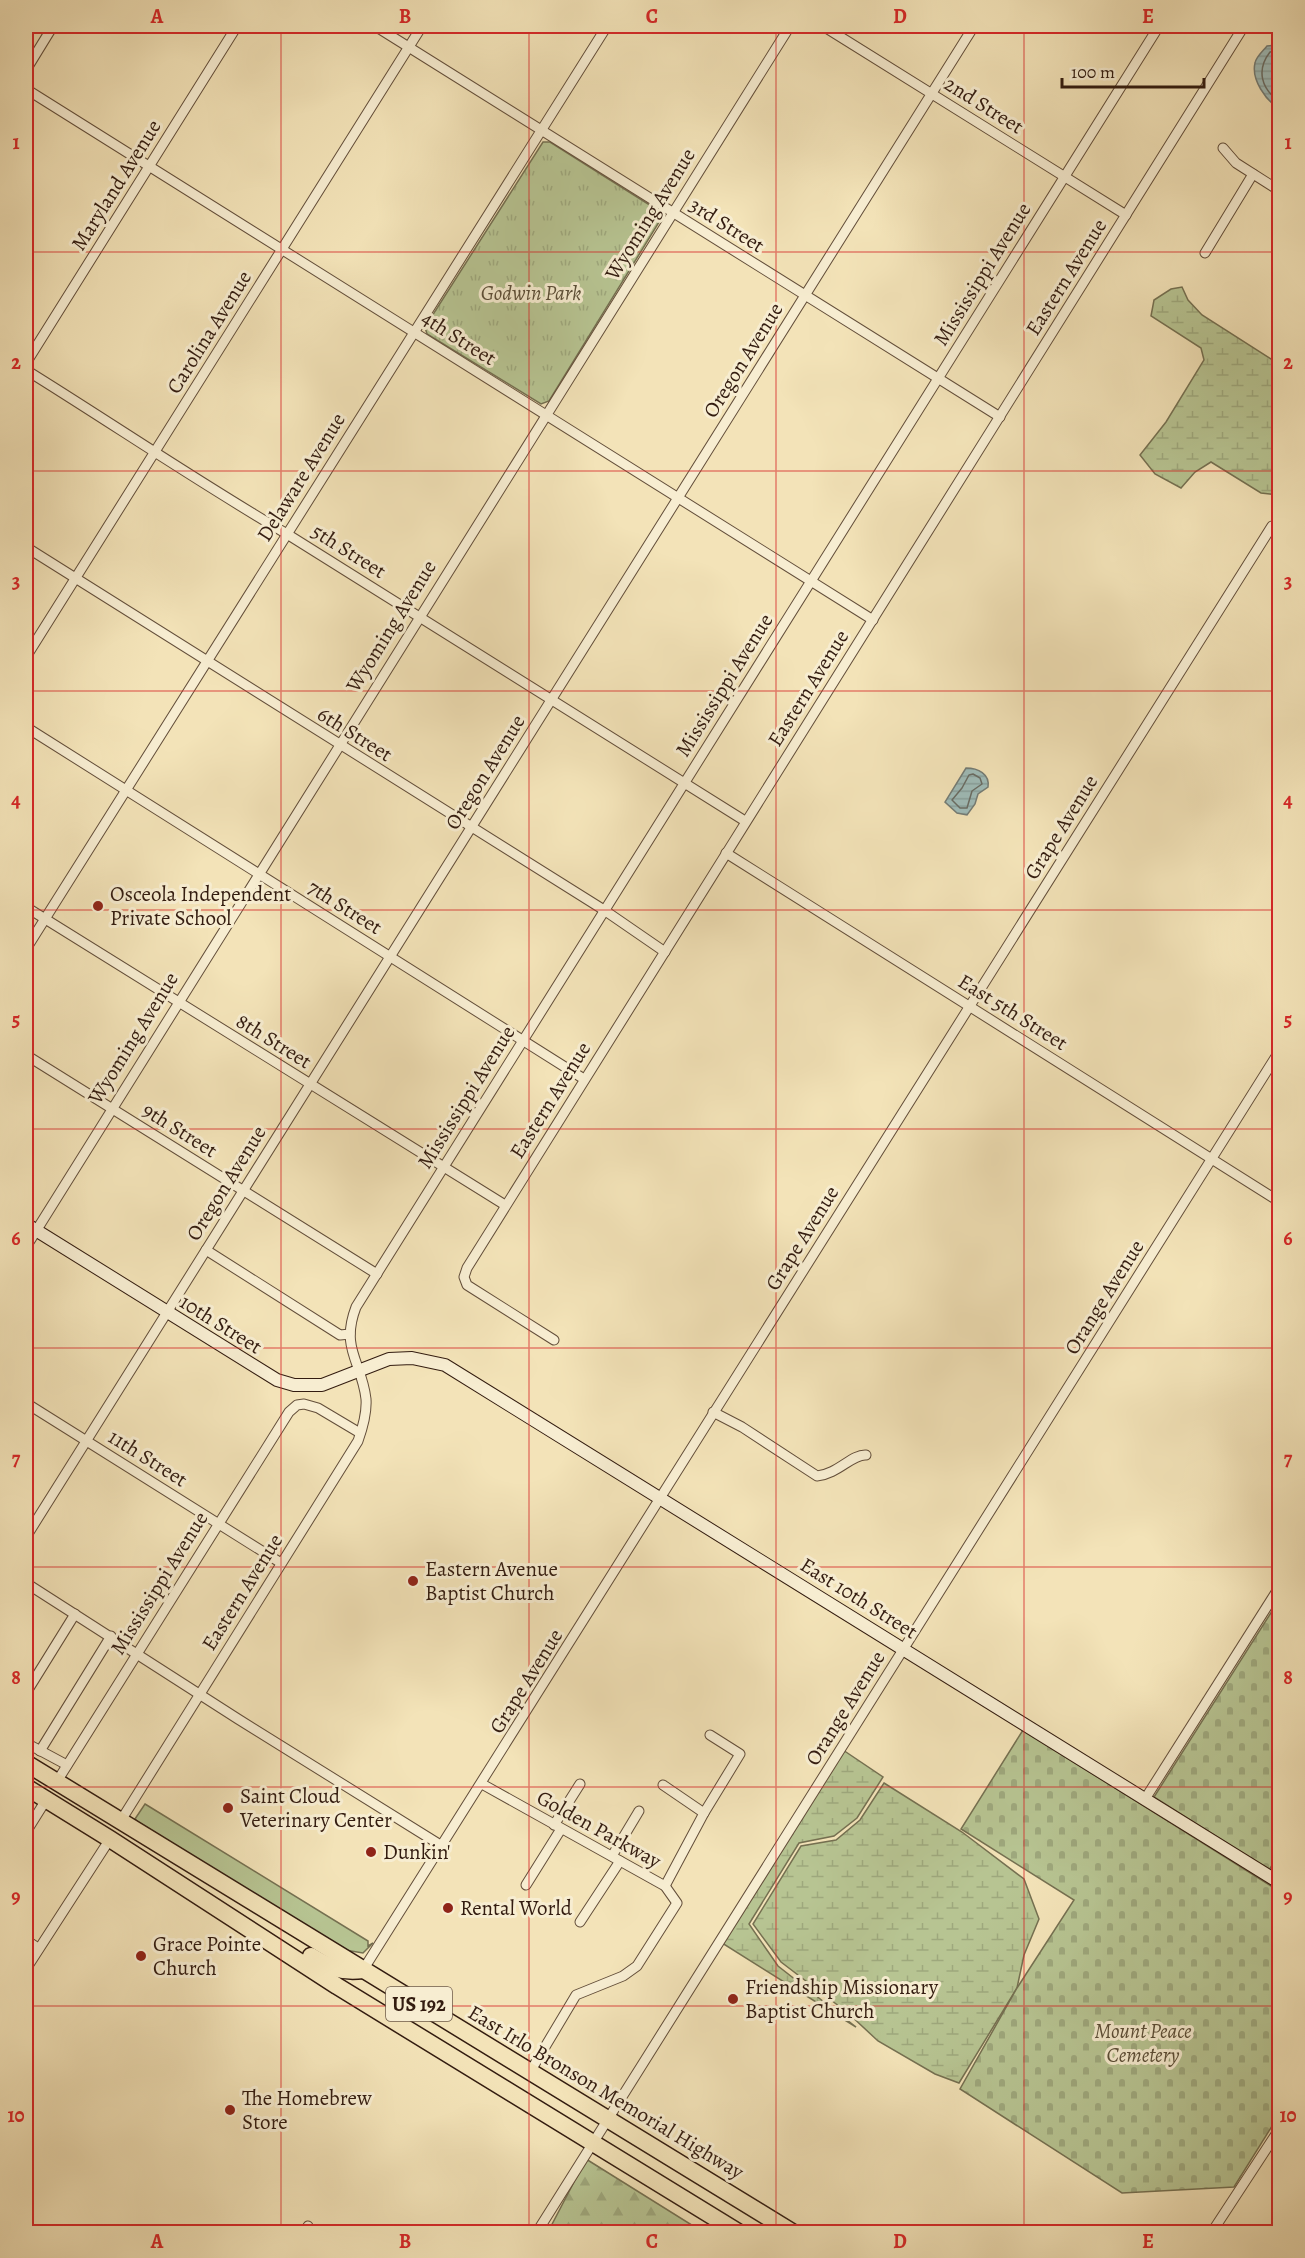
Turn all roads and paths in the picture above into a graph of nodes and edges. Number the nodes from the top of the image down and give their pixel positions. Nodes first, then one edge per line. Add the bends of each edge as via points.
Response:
1 (53, 26) edge
2 (237, 26) edge
3 (375, 26) edge
4 (422, 26) edge
5 (607, 26) edge
6 (790, 26) edge
7 (823, 26) edge
8 (974, 26) edge
9 (1159, 26) edge
10 (1244, 26) edge
11 (409, 47) junction
12 (26, 70) edge
13 (26, 89) edge
14 (932, 94) junction
15 (541, 130) junction
16 (1223, 148) dead end
17 (150, 166) junction
18 (1253, 174) junction
19 (1064, 177) junction
20 (1280, 191) edge
21 (672, 212) junction
22 (1126, 215) junction
23 (282, 248) junction
24 (1205, 253) dead end
25 (805, 295) junction
26 (414, 331) junction
27 (26, 363) edge
28 (26, 370) edge
29 (938, 380) junction
30 (546, 414) junction
31 (1000, 417) junction
32 (156, 450) junction
33 (678, 497) junction
34 (1272, 526) dead end
35 (287, 534) junction
36 (26, 547) edge
37 (76, 579) junction
38 (811, 581) junction
39 (419, 616) junction
40 (873, 620) junction
41 (26, 657) edge
42 (205, 660) junction
43 (552, 698) junction
44 (26, 727) edge
45 (338, 745) junction
46 (683, 783) junction
47 (125, 789) junction
48 (745, 821) junction
49 (471, 829) junction
50 (726, 853) junction
51 (258, 873) junction
52 (26, 907) edge
53 (604, 910) junction
54 (44, 919) junction
55 (26, 949) edge
56 (665, 952) junction
57 (390, 956) junction
58 (177, 1001) junction
59 (970, 1005) junction
60 (522, 1040) junction
61 (1280, 1050) edge
62 (26, 1055) edge
63 (584, 1079) junction
64 (310, 1084) junction
65 (110, 1108) junction
66 (1211, 1160) junction
67 (444, 1166) junction
68 (244, 1190) junction
69 (1280, 1202) edge
70 (505, 1205) junction
71 (31, 1227) edge
72 (26, 1247) edge
73 (206, 1250) junction
74 (377, 1274) junction
75 (166, 1313) junction
76 (350, 1335) junction
77 (554, 1340) dead end
78 (412, 1358) joint
79 (358, 1373) junction
80 (26, 1404) edge
81 (712, 1412) junction
82 (360, 1433) junction
83 (86, 1441) junction
84 (866, 1455) dead end
85 (659, 1498) junction
86 (218, 1524) junction
87 (26, 1537) edge
88 (281, 1563) junction
89 (26, 1583) edge
90 (1280, 1586) edge
91 (75, 1614) junction
92 (111, 1636) junction
93 (904, 1649) junction
94 (136, 1653) junction
95 (26, 1692) edge
96 (199, 1693) junction
97 (710, 1735) dead end
98 (26, 1743) edge
99 (40, 1751) junction
100 (67, 1765) junction
101 (27, 1769) edge
102 (56, 1783) junction
103 (482, 1784) junction
104 (580, 1784) dead end
105 (663, 1785) dead end
106 (26, 1787) edge
107 (1145, 1799) junction
108 (46, 1800) junction
109 (639, 1811) dead end
110 (704, 1813) junction
111 (120, 1822) junction
112 (557, 1827) junction
113 (26, 1832) edge
114 (110, 1839) junction
115 (442, 1846) junction
116 (616, 1858) junction
117 (1280, 1883) edge
118 (526, 1884) dead end
119 (665, 1886) junction
120 (230, 1888) junction
121 (213, 1905) junction
122 (580, 1922) dead end
123 (26, 1940) edge
124 (38, 1948) junction
125 (26, 1969) edge
126 (363, 1970) junction
127 (530, 2072) junction
128 (608, 2120) junction
129 (1280, 2128) edge
130 (592, 2144) junction
131 (537, 2232) edge
132 (738, 2232) edge
133 (792, 2232) edge
134 (1212, 2232) edge

1 - 12 street
2 - 17 street, Maryland Avenue
3 - 11 street, 3rd Street
4 - 11 street, Carolina Avenue
5 - 15 street, Delaware Avenue
6 - 21 street, Wyoming Avenue
7 - 14 street, 2nd Street
8 - 14 street, Oregon Avenue
9 - 19 street, Mississippi Avenue
10 - 22 street, Eastern Avenue
11 - 15 street, 3rd Street
11 - 23 street, Carolina Avenue
13 - 17 street, 4th Street
14 - 19 street, 2nd Street
14 - 25 street, Oregon Avenue
15 - 21 street, 3rd Street
15 - 26 street, Delaware Avenue
16 - 18 street
17 - 23 street, 4th Street
17 - 27 street, Maryland Avenue
18 - 20 street
18 - 24 street
19 - 22 street, 2nd Street
19 - 29 street, Mississippi Avenue
21 - 25 street, 3rd Street
21 - 30 street, Wyoming Avenue
22 - 31 street, Eastern Avenue
23 - 26 street, 4th Street
23 - 32 street, Carolina Avenue
25 - 29 street, 3rd Street
25 - 33 street, Oregon Avenue
26 - 30 street, 4th Street
26 - 35 street, Delaware Avenue
28 - 32 street, 5th Street
29 - 31 street, 3rd Street
29 - 38 street, Mississippi Avenue
30 - 33 street, 4th Street
30 - 39 street, Wyoming Avenue
31 - 40 street, Eastern Avenue
32 - 35 street, 5th Street via 218,494
32 - 37 street, Carolina Avenue
33 - 38 street, 4th Street
33 - 43 street, Oregon Avenue
34 - 59 street, Grape Avenue
35 - 39 street, 5th Street
35 - 42 street, Delaware Avenue
36 - 37 street, 6th Street
37 - 41 street, Carolina Avenue
37 - 42 street, 6th Street
38 - 40 street, 4th Street
38 - 46 street, Mississippi Avenue
39 - 43 street, 5th Street
39 - 45 street, Wyoming Avenue
40 - 48 street, Eastern Avenue
42 - 45 street, 6th Street
42 - 47 street, Delaware Avenue
43 - 46 street, 5th Street
43 - 49 street, Oregon Avenue
44 - 47 street, 7th Street
45 - 49 street, 6th Street
45 - 51 street, Wyoming Avenue
46 - 48 street, 5th Street
46 - 53 street, Mississippi Avenue
47 - 51 street, 7th Street
47 - 54 street, Delaware Avenue
48 - 50 street, Eastern Avenue
49 - 53 street, 6th Street
49 - 57 street, Oregon Avenue
50 - 56 street, Eastern Avenue
50 - 59 street, East 5th Street
51 - 57 street, 7th Street
51 - 58 street, Wyoming Avenue
52 - 54 street, 8th Street
53 - 56 street, 6th Street
53 - 60 street, Mississippi Avenue
54 - 55 street, Delaware Avenue
54 - 58 street, 8th Street
56 - 63 street, Eastern Avenue
57 - 60 street, 7th Street
57 - 64 street, Oregon Avenue
58 - 64 street, 8th Street
58 - 65 street, Wyoming Avenue
59 - 66 street, East 5th Street
59 - 81 street, Grape Avenue
60 - 63 street, 7th Street
60 - 67 street, Mississippi Avenue
61 - 66 street, Orange Avenue
62 - 65 street, 9th Street
63 - 70 street, Eastern Avenue
64 - 67 street, 8th Street
64 - 68 street, Oregon Avenue
65 - 68 street, 9th Street
65 - 71 street, Wyoming Avenue
66 - 69 street, East 5th Street
66 - 93 street, Orange Avenue
67 - 70 street, 8th Street
67 - 74 street, Mississippi Avenue
68 - 73 street, Oregon Avenue
68 - 74 street, 9th Street
70 - 77 street, Eastern Avenue via 464,1277 467,1285
71 - 72 street, Wyoming Avenue
71 - 75 street, 10th Street
73 - 75 street, Oregon Avenue
73 - 76 street via 340,1335
74 - 76 street, Mississippi Avenue via 356,1307
75 - 79 street, 10th Street via 277,1380 309,1387
75 - 83 street, Oregon Avenue
76 - 79 street, Mississippi Avenue
78 - 79 street, 10th Street via 389,1359
78 - 85 street, East 10th Street via 459,1373
79 - 82 street, Eastern Avenue via 366,1398
80 - 83 street, 11th Street
81 - 84 street via 817,1476 831,1475 859,1455
81 - 85 street, Grape Avenue
82 - 86 street, Mississippi Avenue via 318,1407 297,1406 285,1417
82 - 88 street, Eastern Avenue
83 - 86 street, 11th Street
83 - 87 street, Oregon Avenue
85 - 93 street, East 10th Street
85 - 103 street, Grape Avenue
86 - 88 street, 11th Street
86 - 94 street, Mississippi Avenue
88 - 96 street, Eastern Avenue
89 - 91 street
90 - 107 street
91 - 92 street
91 - 95 street
92 - 94 street
92 - 99 street
93 - 107 street, East 10th Street
93 - 128 street, Orange Avenue
94 - 96 street
94 - 100 street, Mississippi Avenue
96 - 111 street, Eastern Avenue
96 - 115 street
97 - 110 street via 740,1754
98 - 99 street
99 - 100 street
100 - 102 street, Mississippi Avenue
101 - 102 highway, US 192
101 - 111 highway via 32,1779 101,1823
102 - 111 highway, US 192
103 - 112 street, Golden Parkway
103 - 115 street, Grape Avenue
104 - 112 street
105 - 110 street
106 - 108 highway, US 192
107 - 117 street, East 10th Street
108 - 113 street
108 - 114 highway, US 192
109 - 116 street
110 - 119 street
111 - 120 highway, East Irlo Bronson Memorial Highway / US 192
112 - 116 street, Golden Parkway
112 - 118 street
114 - 120 highway via 131,1838 217,1892
114 - 121 highway, US 192
114 - 124 street
115 - 126 street, Grape Avenue
116 - 119 street, Golden Parkway
116 - 122 street
119 - 127 street, Golden Parkway via 677,1903 637,1966 623,1976 576,1995
120 - 126 highway, East Irlo Bronson Memorial Highway / US 192
121 - 126 highway via 234,1908 331,1968 345,1972
121 - 130 highway, US 192
123 - 124 street
124 - 125 street
126 - 127 highway, East Irlo Bronson Memorial Highway / US 192
127 - 128 highway, East Irlo Bronson Memorial Highway / US 192
128 - 130 street, Orange Avenue
128 - 133 highway, East Irlo Bronson Memorial Highway / US 192
129 - 134 street
130 - 131 street, Orange Avenue
130 - 132 highway, US 192

